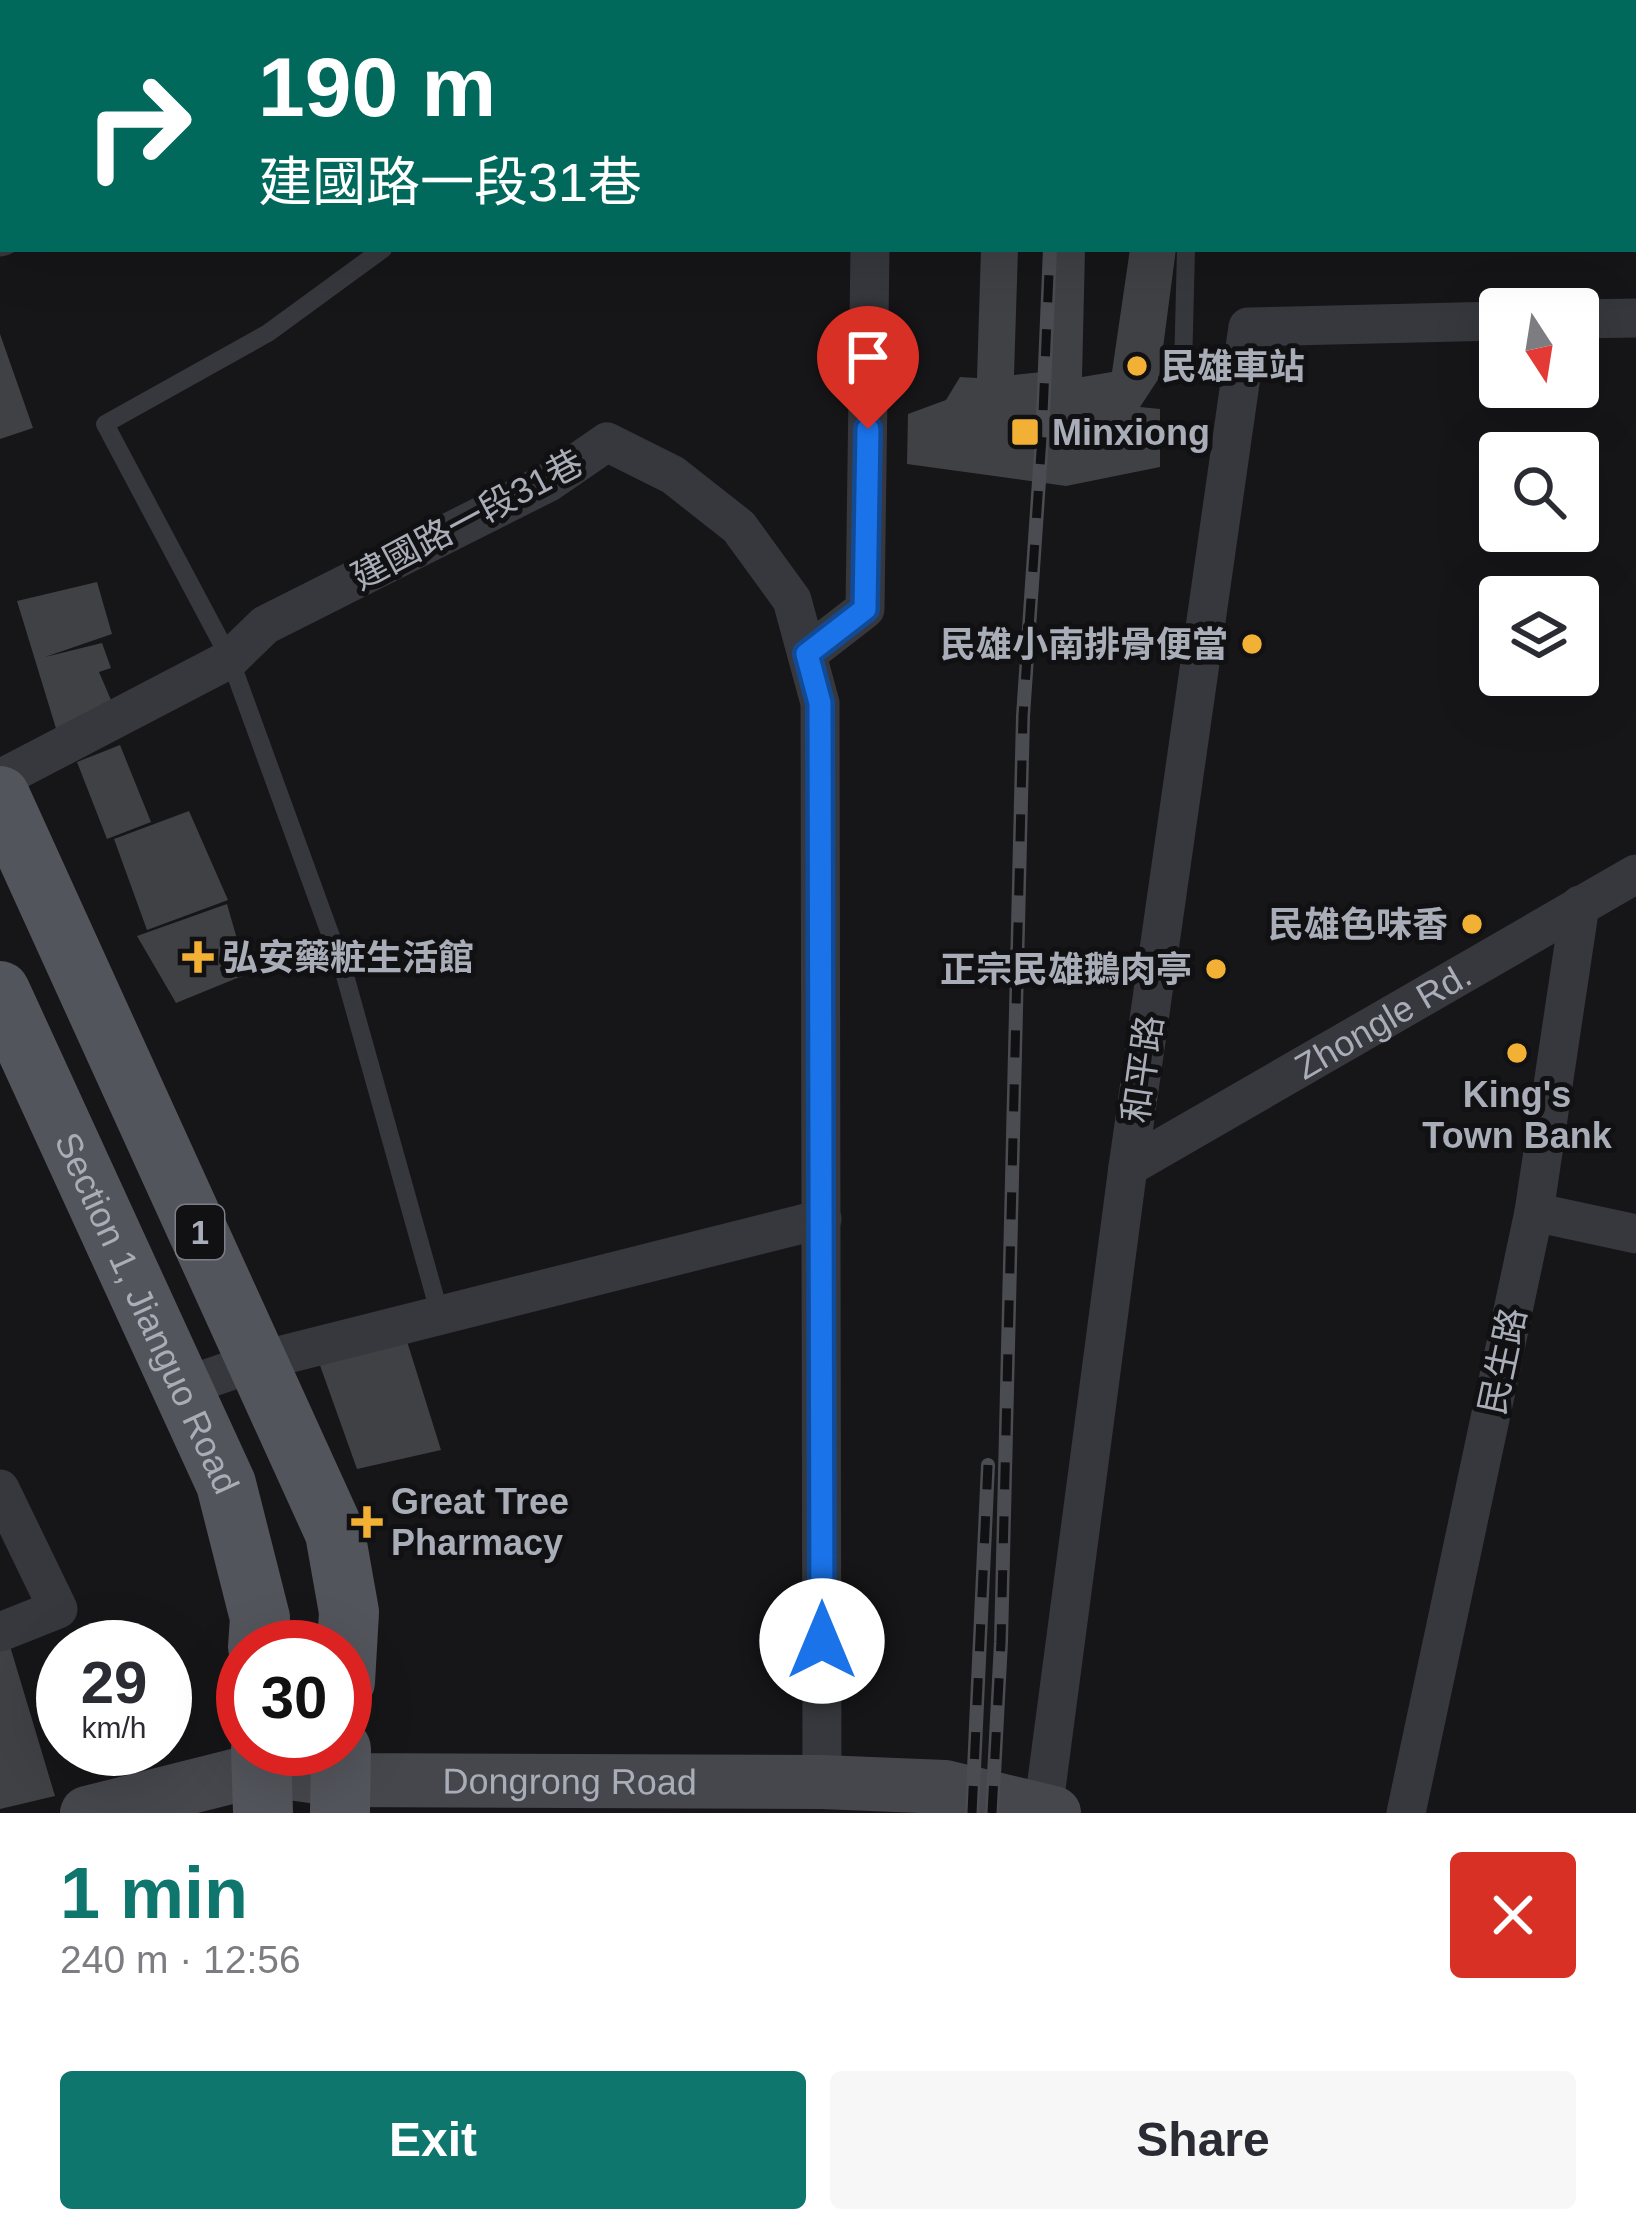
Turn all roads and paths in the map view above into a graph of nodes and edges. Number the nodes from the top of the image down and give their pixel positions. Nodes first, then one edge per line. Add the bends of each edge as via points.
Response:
1 (379, 252) edge
2 (870, 252) edge
3 (1186, 252) edge
4 (1636, 318) edge
5 (1599, 319) edge
6 (1479, 322) edge
7 (1240, 381) junction
8 (807, 654) junction
9 (230, 658) junction
10 (0, 779) edge
11 (0, 796) edge
12 (1636, 874) edge
13 (1580, 905) junction
14 (0, 991) edge
15 (1128, 1167) junction
16 (1534, 1212) junction
17 (822, 1219) junction
18 (1636, 1234) edge
19 (440, 1315) junction
20 (259, 1361) junction
21 (183, 1387) junction
22 (0, 1489) edge
23 (260, 1620) edge
24 (349, 1620) edge
25 (0, 1632) edge
26 (262, 1777) edge
27 (340, 1781) edge
28 (822, 1782) junction
29 (944, 1800) edge
30 (1049, 1812) edge
31 (87, 1813) edge
32 (1406, 1813) edge

1 - 9 lane via 268,334 105,424
2 - 8 street via 865,609
3 - 7 lane via 1183,370
4 - 5 street
6 - 7 street, 和平路 via 1248,327
7 - 15 street, 和平路
8 - 9 street, 建國路一段31巷 via 792,600 739,527 673,475 607,442 549,482 265,625
8 - 17 street via 820,703
9 - 10 street, 建國路一段31巷
9 - 19 lane via 344,972
11 - 20 main road, 1
12 - 13 street, Zhongle Rd.
13 - 15 street, Zhongle Rd.
13 - 16 street, 民生路
14 - 21 main road, Section 1, Jianguo Road / 1
15 - 30 street, 和平路
16 - 18 street
16 - 32 street, 民生路
17 - 19 street
17 - 28 street
19 - 20 street
20 - 21 street
20 - 24 main road, 1 via 335,1533
21 - 23 main road, Section 1, Jianguo Road / 1 via 226,1484
22 - 25 street via 58,1609
26 - 27 street, Dongrong Road
26 - 31 street, Dongrong Road
27 - 28 street, Dongrong Road
28 - 29 street, Dongrong Road
29 - 30 street, Dongrong Road

